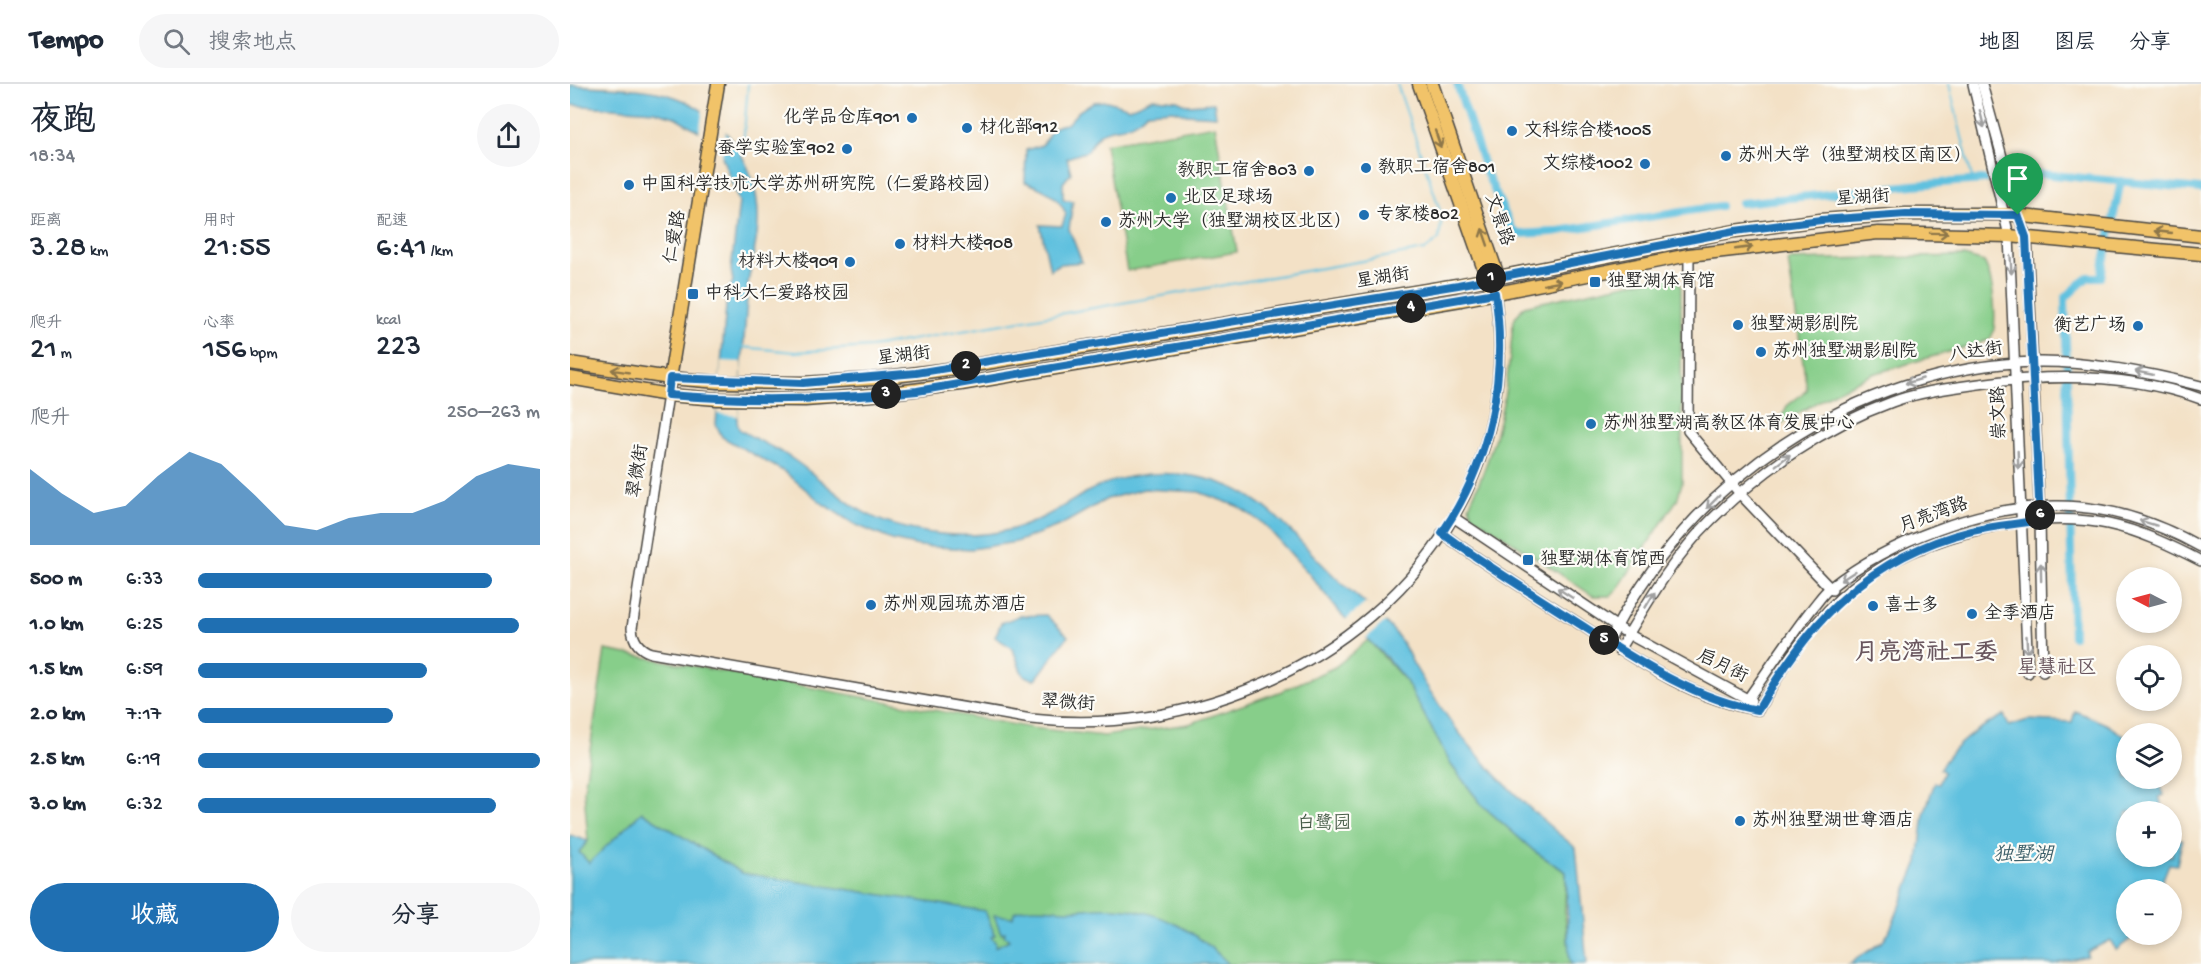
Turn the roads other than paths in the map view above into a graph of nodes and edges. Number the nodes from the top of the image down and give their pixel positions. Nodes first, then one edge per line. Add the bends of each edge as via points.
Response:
1 (718, 84) edge
2 (1419, 84) edge
3 (1432, 84) edge
4 (1973, 84) edge
5 (1982, 84) edge
6 (2012, 215) junction
7 (2009, 236) junction
8 (2201, 236) edge
9 (2026, 237) junction
10 (2201, 254) edge
11 (1689, 255) junction
12 (1492, 278) junction
13 (1495, 293) junction
14 (2034, 362) junction
15 (570, 363) edge
16 (2015, 364) junction
17 (2035, 377) junction
18 (570, 378) edge
19 (670, 378) junction
20 (2016, 379) junction
21 (2201, 386) edge
22 (668, 395) junction
23 (2201, 399) edge
24 (1732, 483) junction
25 (1742, 495) junction
26 (2039, 506) junction
27 (2020, 509) junction
28 (1453, 517) junction
29 (2040, 520) junction
30 (2021, 523) junction
31 (1442, 533) junction
32 (2201, 546) edge
33 (2198, 560) edge
34 (1830, 588) junction
35 (1840, 598) junction
36 (1616, 627) junction
37 (1628, 634) junction
38 (1609, 642) junction
39 (1619, 650) junction
40 (2043, 672) dead end
41 (2028, 673) dead end
42 (1748, 698) junction
43 (1742, 707) junction
44 (1758, 710) junction

1 - 19 main road, 仁爱路
2 -> 12 main road, 文景路
12 -> 3 main road, 文景路
4 -> 6 street, 崇文路 via 1999,187
5 - 6 street, 崇文路 via 2011,189
6 - 7 street, 崇文路
8 -> 6 main road, 星湖街
6 - 9 street, 崇文路
6 - 12 main road, 星湖街 via 1906,214 1821,220 1735,231
7 - 9 main road, 星湖街
11 -> 7 main road, 星湖街 via 1878,233
7 -> 16 street, 崇文路
9 - 10 main road, 星湖街
9 - 14 street, 崇文路
13 -> 11 main road, 星湖街
11 - 24 street via 1688,430
12 - 13 main road, 文景路
12 - 19 main road, 星湖街 via 957,368 838,381 742,383
13 - 22 main road, 星湖街 via 917,391 837,399 740,400
13 - 28 street, 翠微街 via 1500,351 1494,409 1478,465
14 - 16 street, 八达街
14 - 17 street, 崇文路
21 -> 14 street, 八达街 via 2125,369
19 -> 15 main road, 星湖街
16 - 20 street, 崇文路
16 -> 24 street, 八达街 via 1929,377 1863,400 1809,426
17 - 20 street, 八达街
17 - 23 street, 八达街 via 2164,388
17 - 26 street, 崇文路
18 - 22 main road, 星湖街
19 - 22 main road, 仁爱路
25 -> 20 street, 八达街 via 1783,460 1857,416 1931,391
20 -> 27 street, 崇文路
22 - 31 street, 翠微街 via 632,628 635,641 647,652 1031,719 1100,723 1168,715 1234,697 1296,668 1379,608 1415,570
24 - 25 street
24 -> 36 street, 八达街 via 1674,544
25 - 34 street
37 -> 25 street, 八达街 via 1683,553 1711,520
26 - 27 street, 月亮湾路
26 - 29 street, 崇文路
32 -> 26 street, 月亮湾路 via 2170,530 2084,508
27 - 30 street, 崇文路
27 -> 34 street, 月亮湾路 via 1967,519 1918,536
28 - 31 street, 翠微街
36 -> 28 street, 启月街
29 - 30 street, 月亮湾路
29 - 33 street, 月亮湾路 via 2109,524 2165,542
40 -> 29 street, 崇文路
30 - 35 street, 月亮湾路 via 1972,531 1927,547 1885,567
30 -> 41 street, 崇文路
31 - 38 street, 启月街
32 - 33 street
34 - 35 street
34 - 42 street, 月亮湾路 via 1788,638
35 - 44 street, 月亮湾路 via 1800,645
36 - 37 street, 启月街
36 - 38 street, 八达街
37 - 39 street, 八达街
37 - 42 street, 启月街 via 1670,660
38 - 39 street, 启月街
39 - 43 street, 启月街 via 1700,693
42 - 43 street, 月亮湾路
42 - 44 street, 启月街
43 - 44 street, 启月街

